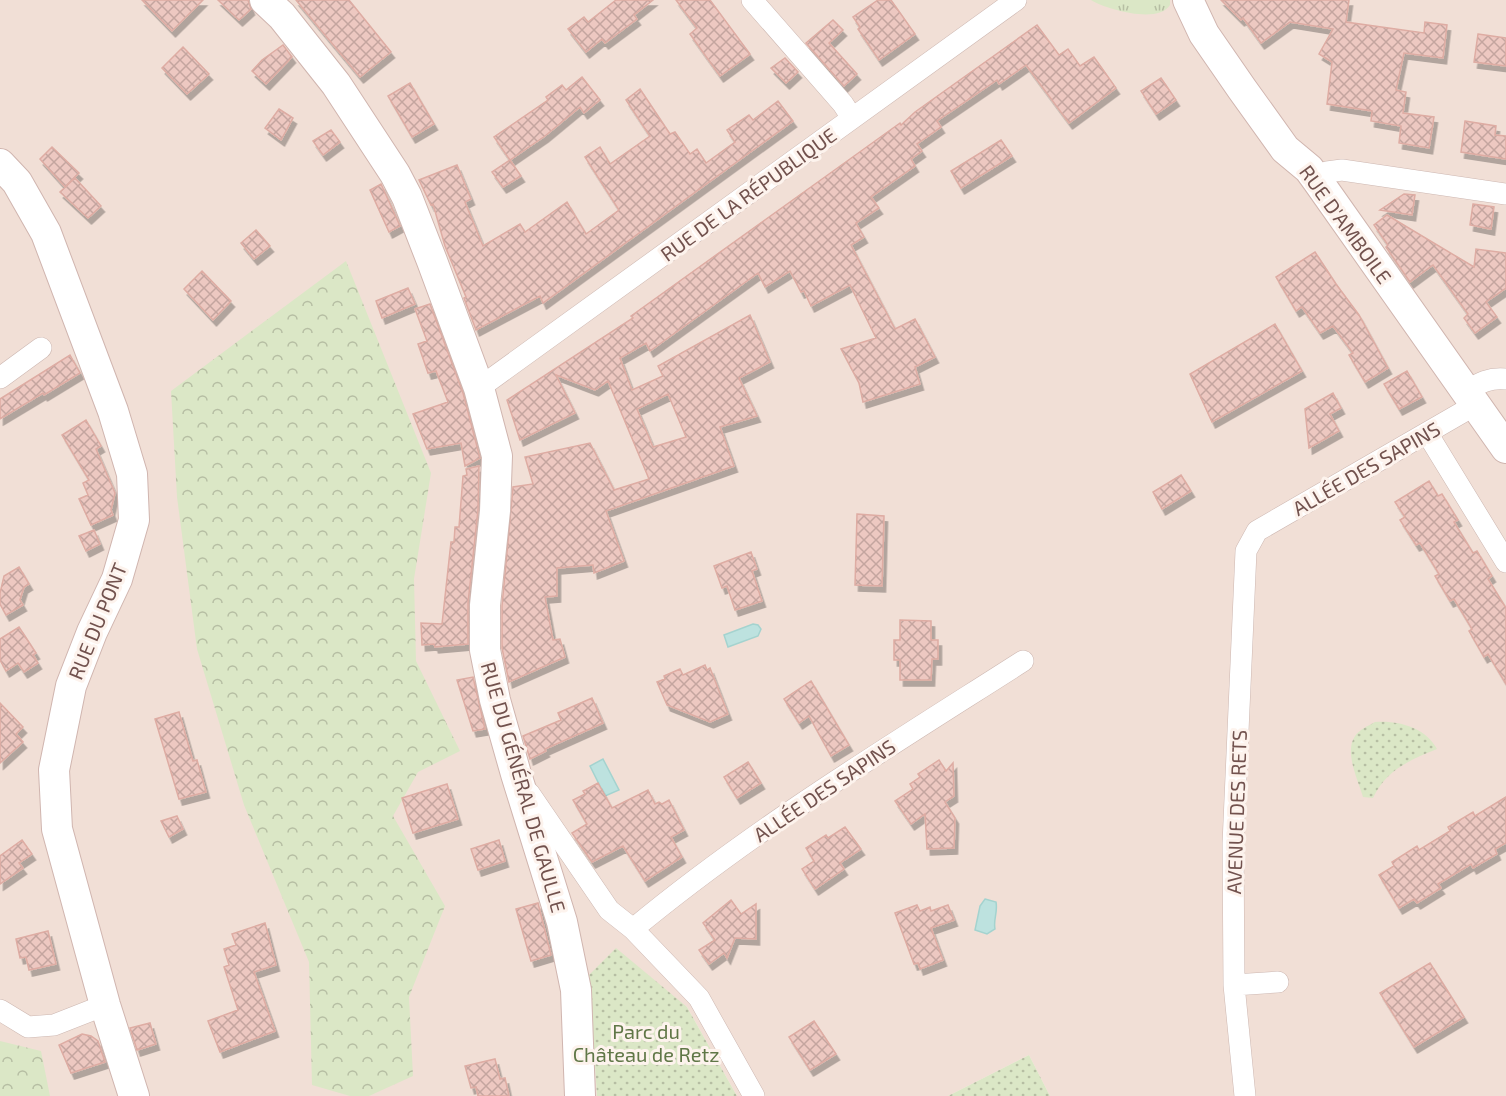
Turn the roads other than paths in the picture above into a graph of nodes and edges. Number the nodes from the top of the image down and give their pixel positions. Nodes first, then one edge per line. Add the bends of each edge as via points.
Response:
1 (265, 0) edge
2 (752, 0) edge
3 (1016, 0) edge
4 (1188, 0) edge
5 (852, 118) junction
6 (0, 164) edge
7 (1317, 180) junction
8 (1506, 194) edge
9 (41, 348) dead end
10 (0, 378) edge
11 (1506, 379) edge
12 (479, 388) junction
13 (1470, 399) junction
14 (1427, 433) junction
15 (1506, 448) edge
16 (1257, 531) joint
17 (1506, 562) edge
18 (1023, 661) dead end
19 (516, 774) junction
20 (633, 929) junction
21 (1278, 982) dead end
22 (1234, 985) junction
23 (105, 1005) junction
24 (0, 1010) edge
25 (134, 1096) edge
26 (580, 1096) edge
27 (754, 1096) edge
28 (1245, 1096) edge

1 - 12 street, RUE DU GÉNÉRAL DE GAULLE via 336,84 395,174
2 - 5 street
3 - 5 street, RUE DE LA RÉPUBLIQUE
4 - 7 street, RUE D'AMBOILE via 1204,34 1242,89 1285,148
5 - 12 street, RUE DE LA RÉPUBLIQUE
6 - 23 street, RUE DU PONT via 17,182 46,233 113,411 132,474 134,520 117,579 71,686 54,770 57,829
7 - 8 street via 1327,172 1342,170
7 - 13 street, RUE D'AMBOILE
9 - 10 street
11 - 13 street, ALLÉE DES SAPINS via 1479,382
12 - 19 street, RUE DU GÉNÉRAL DE GAULLE via 497,456 485,650
13 - 14 street, ALLÉE DES SAPINS
13 - 15 street, RUE D'AMBOILE
14 - 16 street, ALLÉE DES SAPINS
14 - 17 street
16 - 22 street, AVENUE DES RETS via 1246,551 1233,844
18 - 20 street, ALLÉE DES SAPINS via 749,840
19 - 20 street via 609,910
19 - 26 street, RUE DU GÉNÉRAL DE GAULLE via 562,922 576,990
20 - 27 street via 699,998
21 - 22 street
22 - 28 street, AVENUE DES RETS
23 - 24 street via 54,1025 28,1027
23 - 25 street, RUE DU PONT

